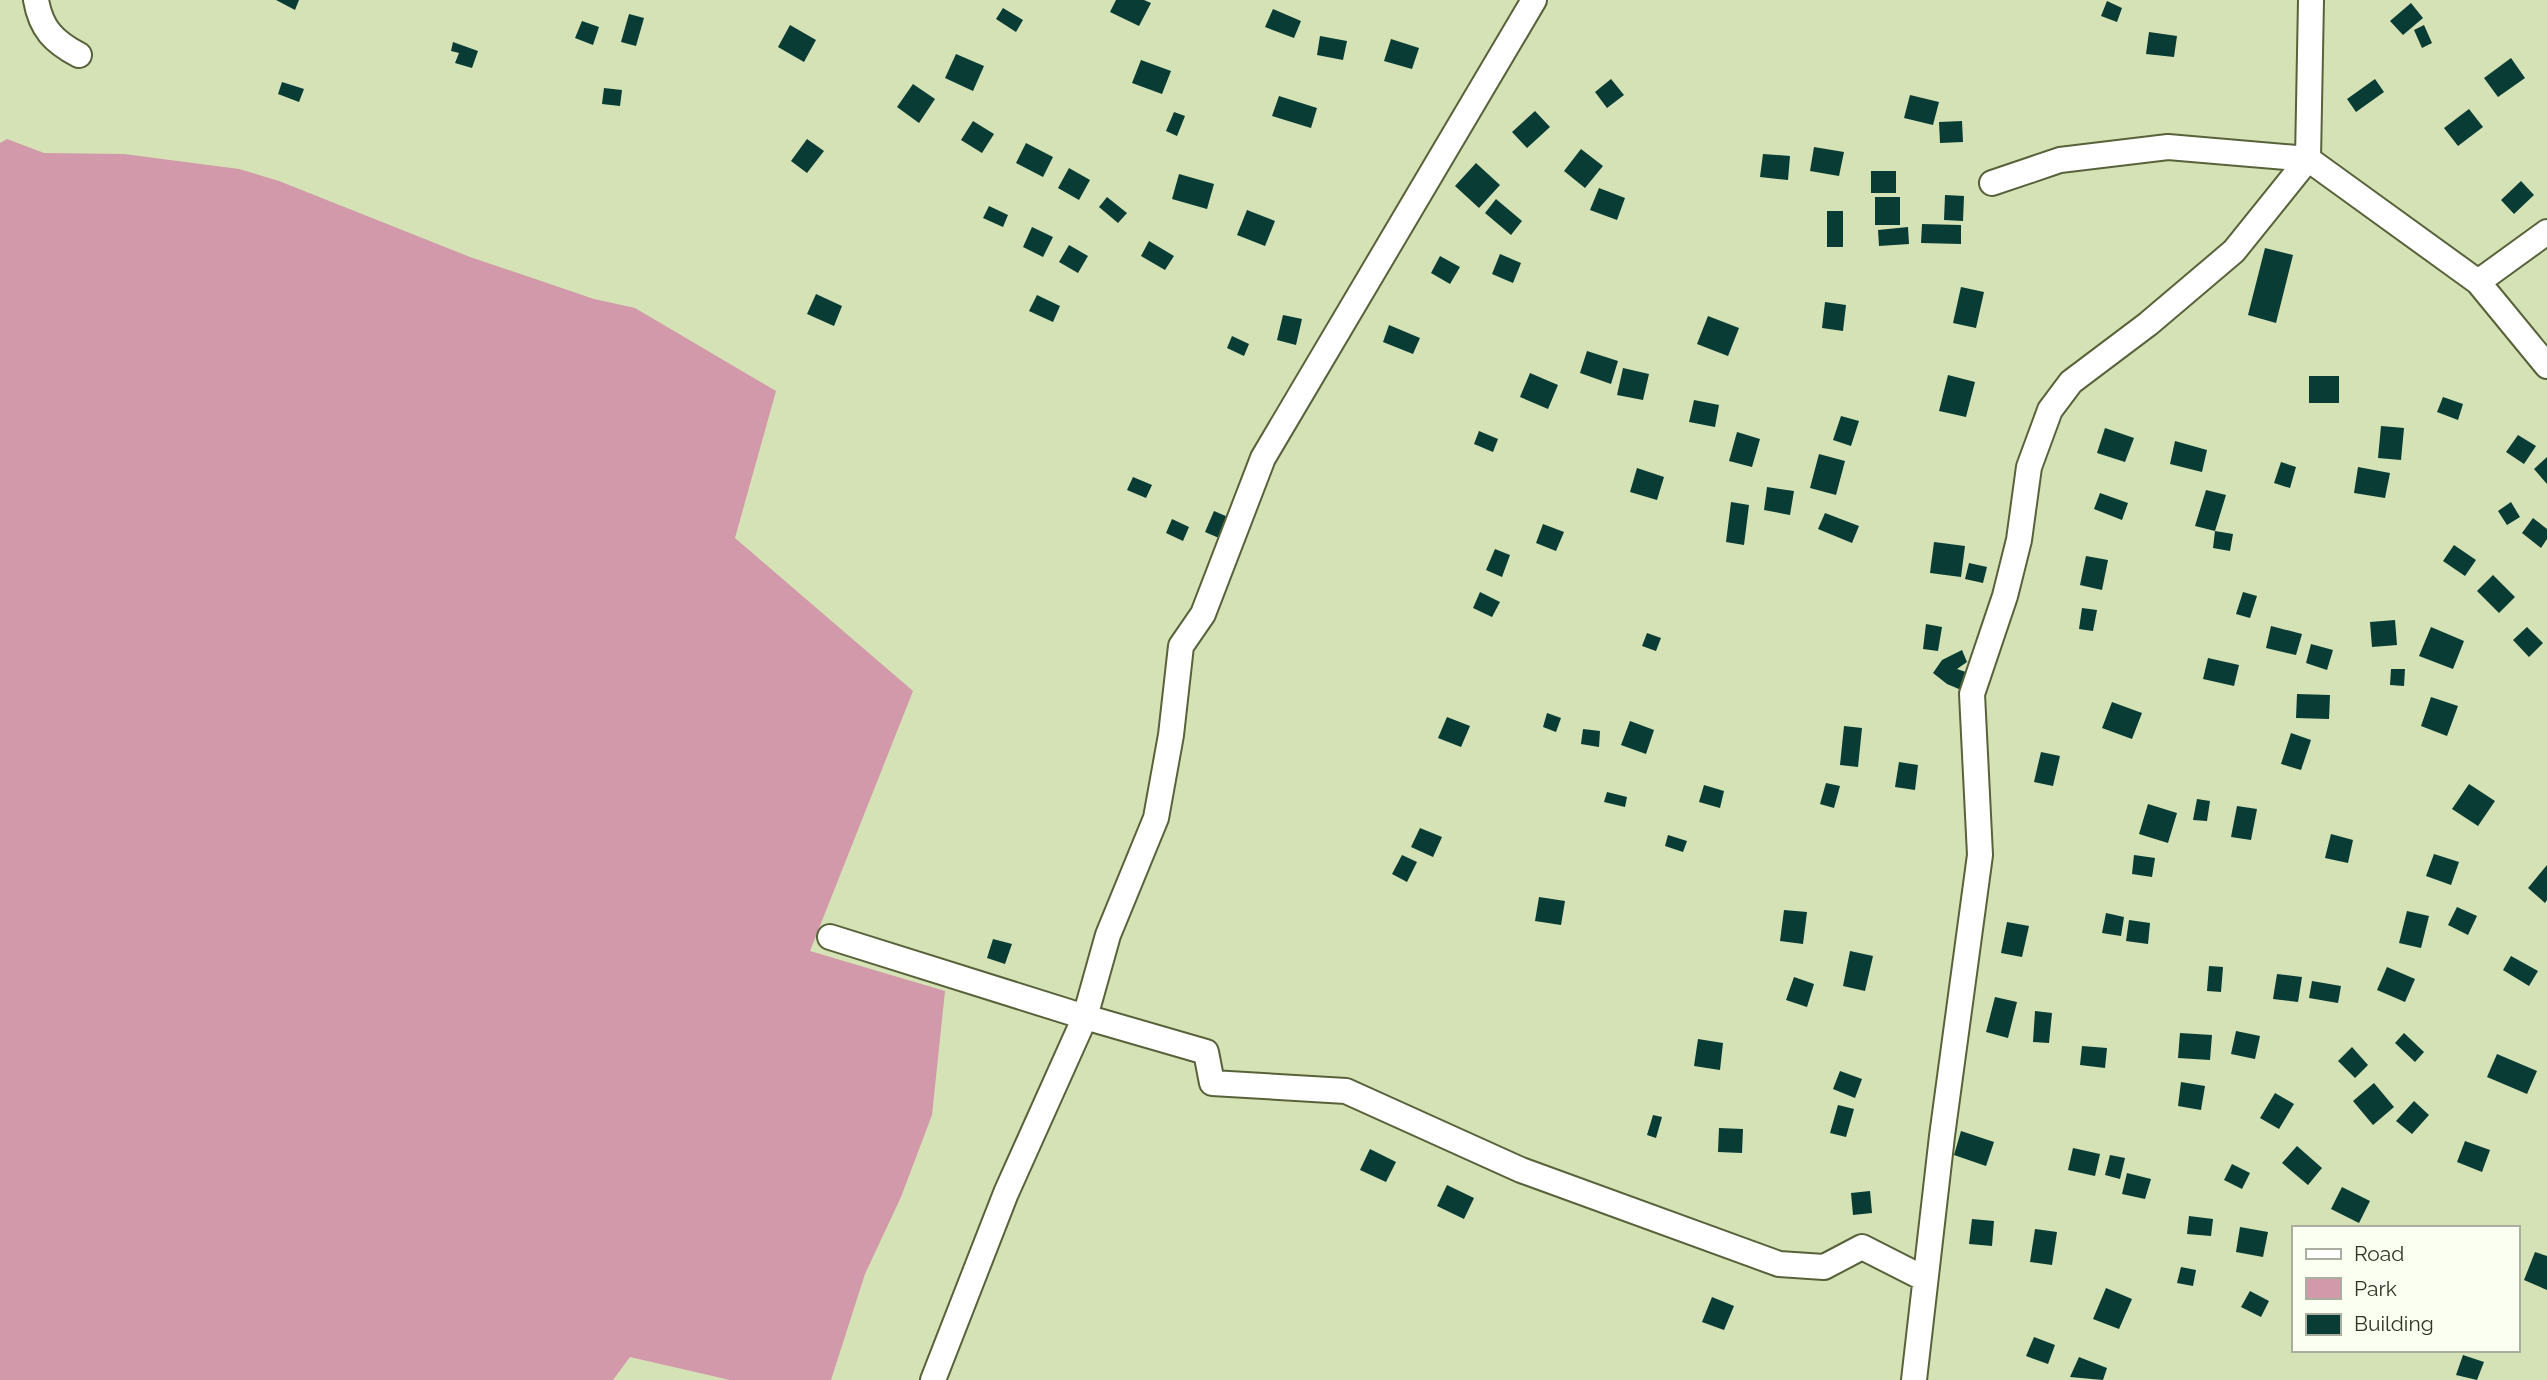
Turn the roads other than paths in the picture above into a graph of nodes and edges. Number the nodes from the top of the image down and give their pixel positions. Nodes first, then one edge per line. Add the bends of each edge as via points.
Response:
1 (36, 0) edge
2 (1534, 0) edge
3 (2311, 0) edge
4 (79, 55) dead end
5 (2308, 159) junction
6 (1992, 183) dead end
7 (2547, 232) edge
8 (2478, 282) junction
9 (2547, 366) edge
10 (830, 937) dead end
11 (1085, 1017) junction
12 (1925, 1279) junction
13 (933, 1380) edge
14 (1914, 1380) edge

1 - 4 street via 39,20 57,43
2 - 11 street via 1263,458 1203,614 1181,646 1156,818 1108,935
3 - 5 street
5 - 6 street via 2168,147 2060,160
5 - 8 street
5 - 12 street via 2234,251 2071,382 2050,410 2029,467 2016,551 1972,694 1980,855
7 - 8 street
8 - 9 street
10 - 11 street
11 - 12 street via 1206,1052 1212,1083 1346,1091 1521,1170 1779,1264 1824,1267 1862,1247
11 - 13 street via 1006,1194
12 - 14 street

